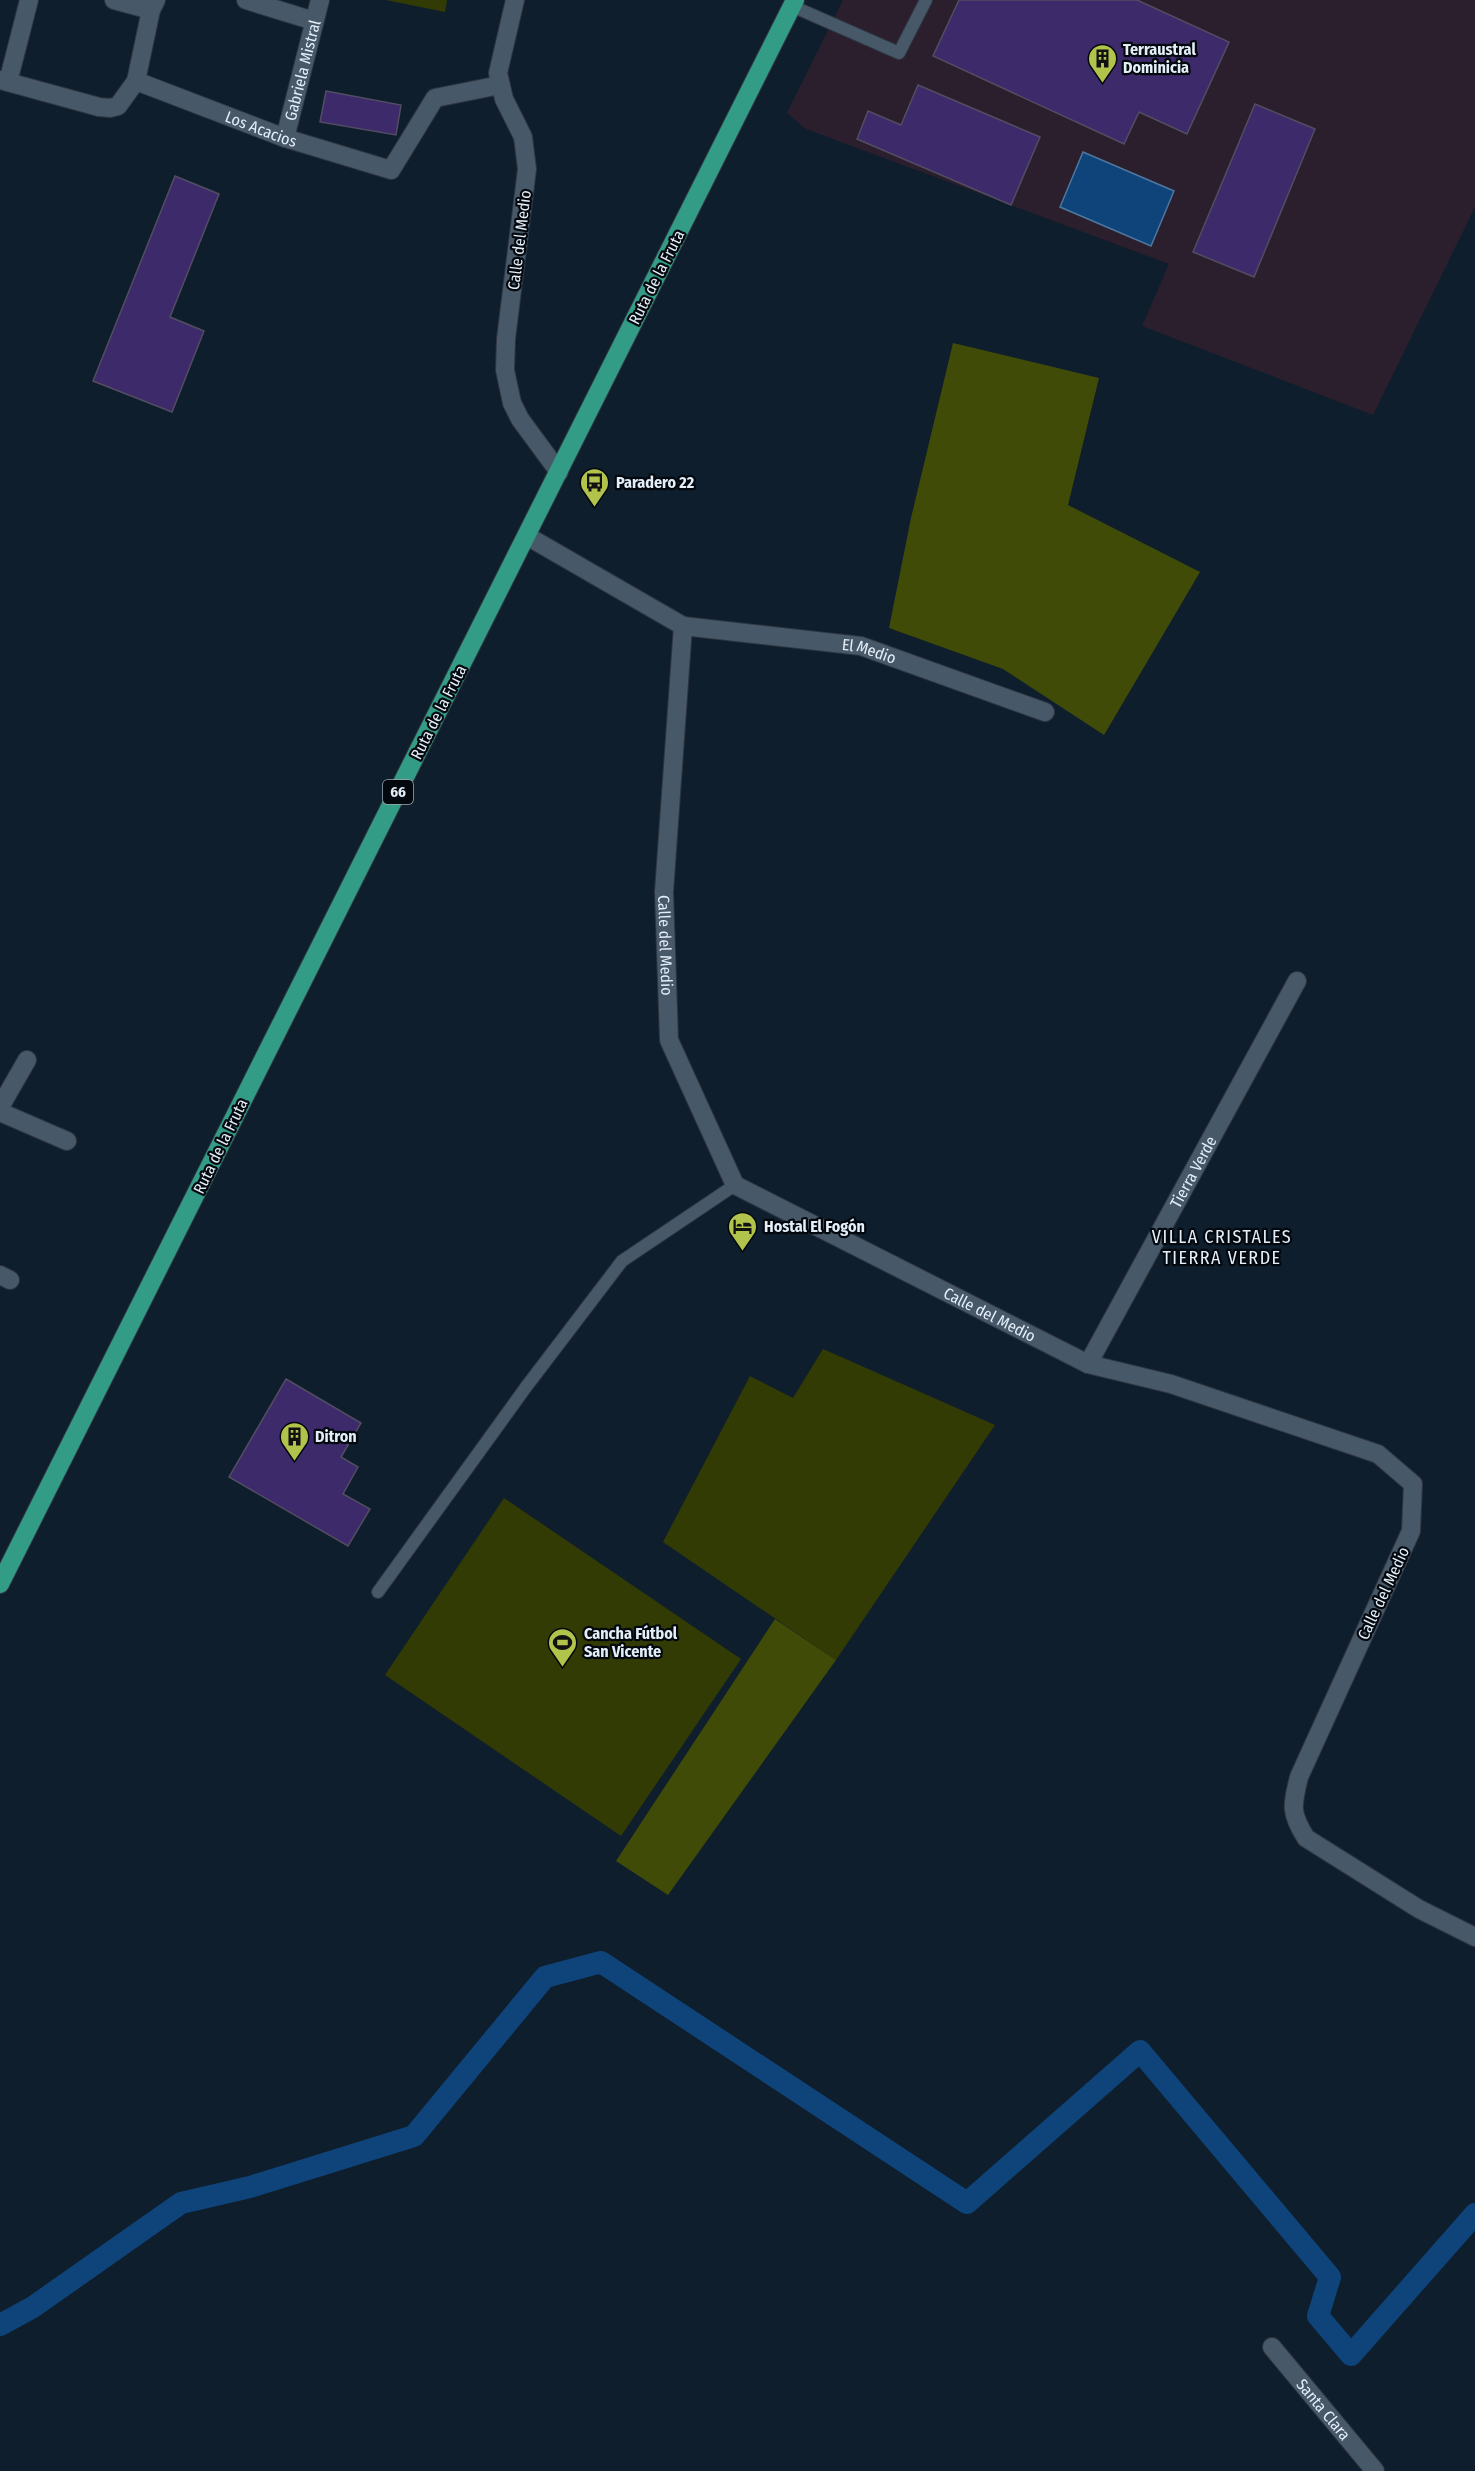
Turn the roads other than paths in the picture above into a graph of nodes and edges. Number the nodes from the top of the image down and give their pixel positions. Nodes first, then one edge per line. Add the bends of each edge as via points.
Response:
1 (29, 0) edge
2 (114, 0) edge
3 (246, 0) edge
4 (320, 0) edge
5 (514, 0) edge
6 (926, 0) edge
7 (793, 3) edge
8 (154, 5) edge
9 (314, 21) junction
10 (4, 81) edge
11 (135, 81) junction
12 (500, 85) junction
13 (285, 138) junction
14 (559, 472) junction
15 (527, 536) junction
16 (683, 626) junction
17 (1045, 712) dead end
18 (1297, 981) dead end
19 (27, 1060) dead end
20 (0, 1107) edge
21 (0, 1112) edge
22 (68, 1141) dead end
23 (735, 1185) junction
24 (1088, 1364) junction
25 (0, 1584) edge
26 (378, 1592) dead end
27 (1475, 1937) edge
28 (1272, 2347) dead end
29 (1375, 2471) edge

1 - 10 street
2 - 8 street
3 - 9 street
4 - 9 street, Gabriela Mistral
5 - 12 street, Calle del Medio via 500,60
6 - 7 lane via 898,53
7 - 14 highway, Ruta de la Fruta / 66
8 - 11 street
9 - 13 street, Gabriela Mistral
10 - 11 street via 110,108 118,106
11 - 13 street, Los Acacios
12 - 13 street, Los Acacios via 435,98 391,170
12 - 14 street, Calle del Medio via 523,137 527,169 505,370 520,419
14 - 15 highway, Ruta de la Fruta / 66
15 - 16 street
15 - 25 highway, Ruta de la Fruta / 66
16 - 17 street, El Medio via 861,646
16 - 23 street, Calle del Medio via 664,892 669,1040
18 - 24 street, Tierra Verde
19 - 20 street
21 - 22 street
23 - 24 street, Calle del Medio
23 - 26 lane via 622,1261
24 - 27 street, Calle del Medio via 1171,1384 1378,1454 1413,1484 1411,1532 1299,1777 1294,1798 1295,1821 1306,1838 1419,1909
28 - 29 street, Santa Clara

